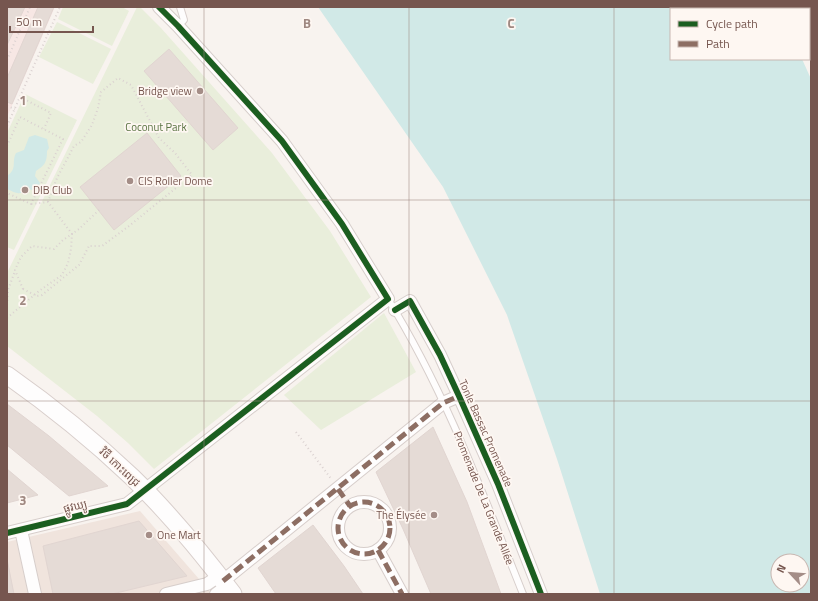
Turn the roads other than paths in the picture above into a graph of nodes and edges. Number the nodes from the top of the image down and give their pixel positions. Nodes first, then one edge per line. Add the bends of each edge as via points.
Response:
1 (159, 7) edge
2 (180, 7) edge
3 (178, 26) junction
4 (388, 299) junction
5 (395, 310) junction
6 (7, 375) edge
7 (459, 396) junction
8 (444, 403) junction
9 (335, 484) junction
10 (145, 491) junction
11 (350, 506) junction
12 (21, 530) junction
13 (7, 533) edge
14 (378, 550) junction
15 (224, 586) edge
16 (35, 594) edge
17 (166, 594) edge
18 (402, 594) edge
19 (523, 594) edge
20 (541, 594) edge

1 - 3 street
2 - 3 lane via 184,20
3 - 4 street via 282,141 342,224
4 - 5 lane, Promenade De La Grande Allée
4 - 10 street, ផ្លូវឃ្យូ
5 - 7 street, Tonle Bassac Promenade via 410,301
5 - 8 lane, Promenade De La Grande Allée
6 - 10 main road, វិថី កោះពេជ្រ via 71,423
7 - 8 street
7 - 20 street, Tonle Bassac Promenade via 498,484
8 - 9 street
8 - 19 lane, Promenade De La Grande Allée
9 - 11 street
9 - 15 street
10 - 12 street, ផ្លូវឃ្យូ via 127,504
10 - 15 main road, វិថី កោះពេជ្រ via 192,543
11 - 14 street via 339,521 342,542 347,548 360,554
11 - 14 street via 368,502 382,509 387,515 390,530 385,543
12 - 13 street, ផ្លូវឃ្យូ
12 - 16 street
14 - 18 street
15 - 17 street via 208,584

